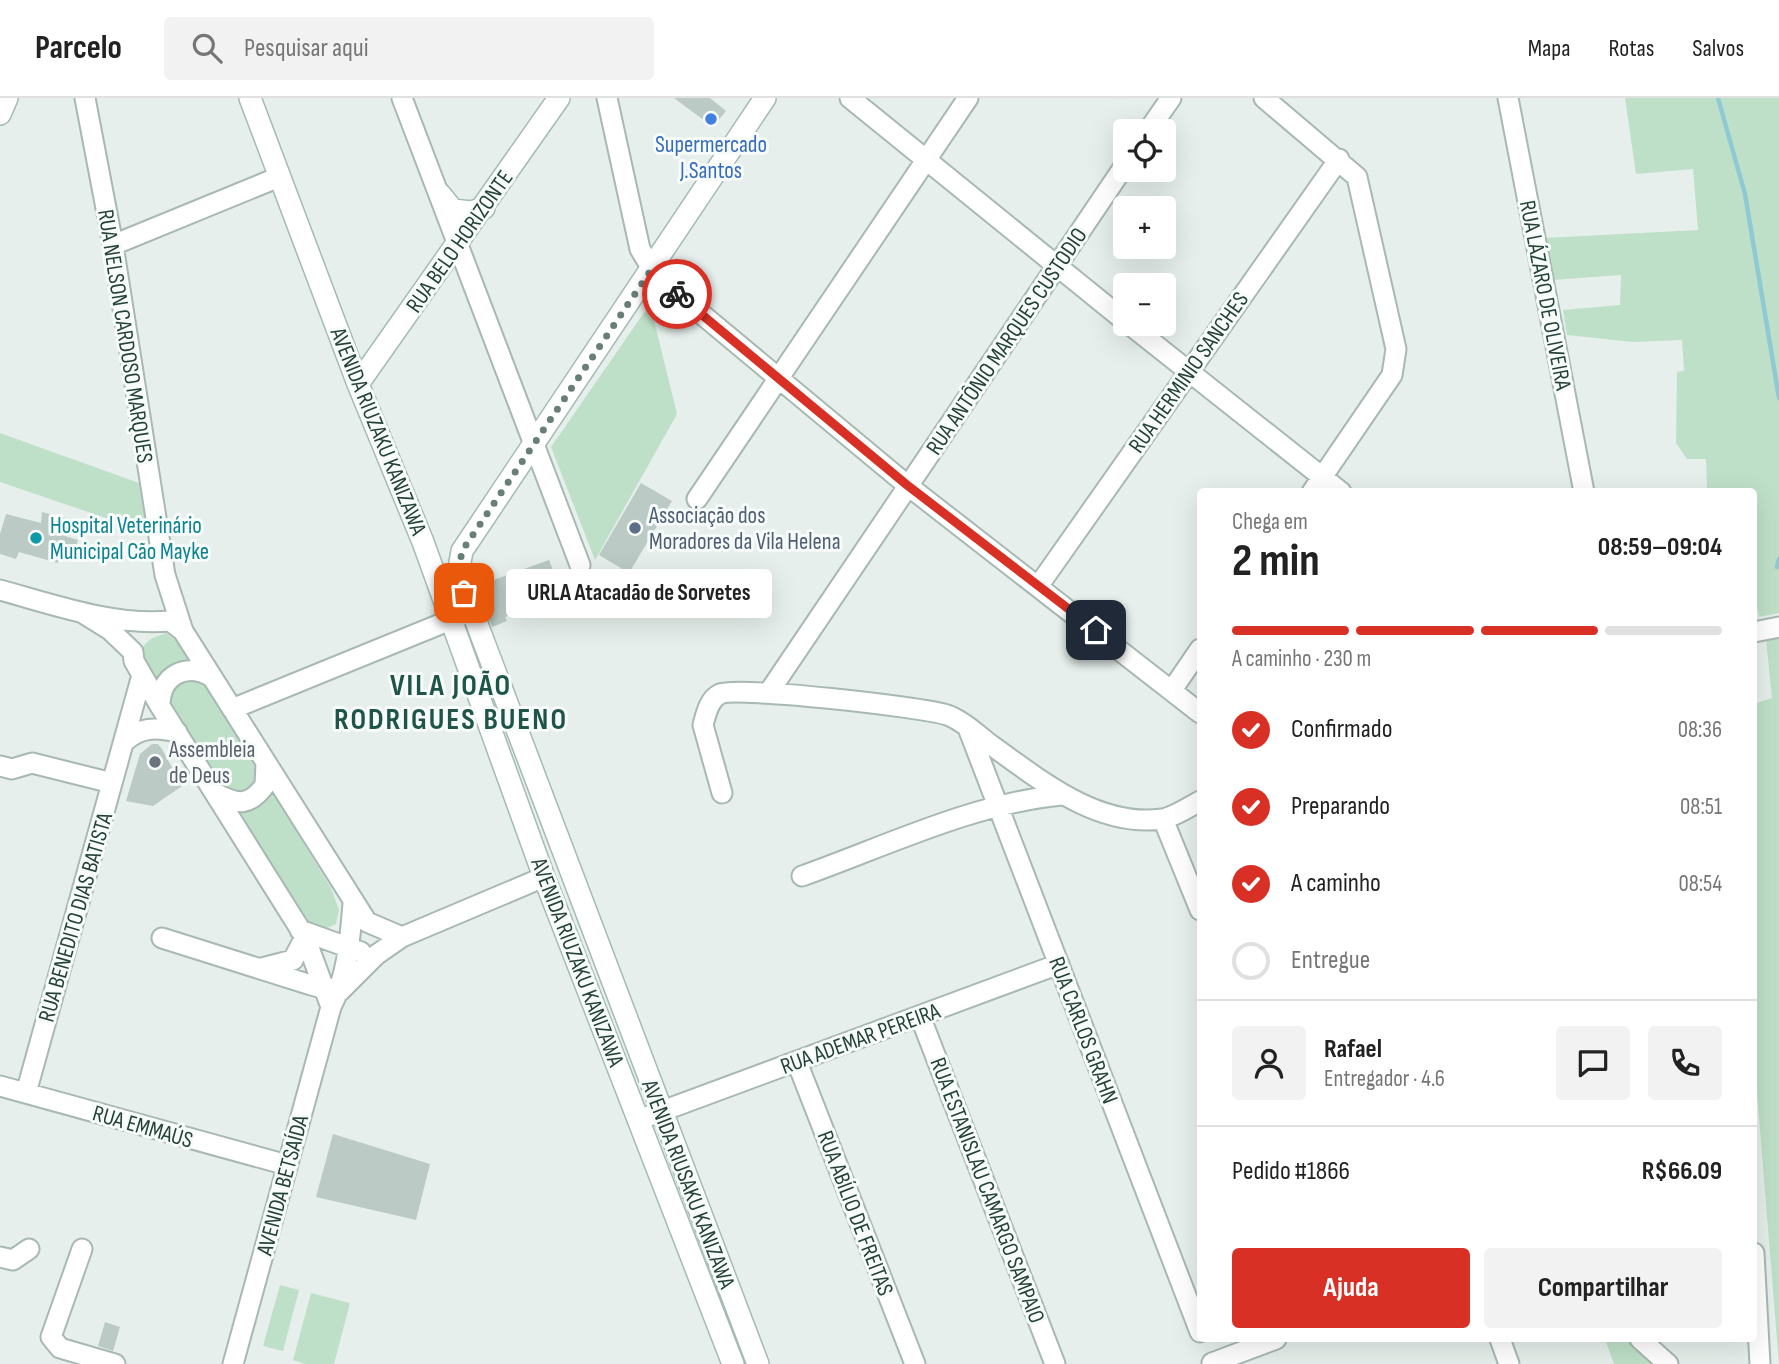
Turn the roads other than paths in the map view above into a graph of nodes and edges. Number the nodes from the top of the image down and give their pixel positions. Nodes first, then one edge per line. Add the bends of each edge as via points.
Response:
1 (7, 98) edge
2 (85, 98) edge
3 (250, 98) edge
4 (402, 98) edge
5 (559, 98) edge
6 (607, 98) edge
7 (765, 98) edge
8 (850, 98) edge
9 (968, 98) edge
10 (1171, 98) edge
11 (1265, 98) edge
12 (1508, 98) edge
13 (0, 114) edge
14 (1156, 119) edge
15 (1339, 159) junction
16 (925, 160) junction
17 (279, 177) junction
18 (1114, 182) edge
19 (440, 194) junction
20 (484, 208) junction
21 (459, 242) junction
22 (113, 245) junction
23 (1057, 266) junction
24 (651, 270) junction
25 (1113, 311) edge
26 (1144, 336) edge
27 (1189, 372) junction
28 (779, 377) junction
29 (358, 384) junction
30 (533, 448) junction
31 (1317, 484) edge
32 (907, 485) junction
33 (1583, 488) edge
34 (697, 499) dead end
35 (423, 542) junction
36 (462, 551) junction
37 (580, 565) dead end
38 (165, 575) junction
39 (1039, 585) junction
40 (0, 590) edge
41 (81, 612) junction
42 (470, 612) junction
43 (450, 620) junction
44 (155, 623) junction
45 (1779, 627) edge
46 (183, 631) junction
47 (1757, 631) edge
48 (133, 652) junction
49 (1197, 653) edge
50 (142, 675) junction
51 (212, 677) junction
52 (1172, 690) junction
53 (769, 692) junction
54 (160, 706) junction
55 (232, 709) junction
56 (1197, 711) edge
57 (968, 728) junction
58 (177, 732) junction
59 (124, 742) junction
60 (266, 763) junction
61 (0, 766) edge
62 (112, 783) junction
63 (722, 793) dead end
64 (216, 794) junction
65 (1062, 795) junction
66 (1197, 803) edge
67 (998, 806) junction
68 (1163, 819) junction
69 (802, 876) dead end
70 (544, 877) junction
71 (353, 903) junction
72 (1197, 903) edge
73 (308, 935) junction
74 (402, 937) junction
75 (162, 938) dead end
76 (349, 950) junction
77 (376, 954) junction
78 (1059, 964) junction
79 (256, 968) junction
80 (334, 992) junction
81 (920, 1016) junction
82 (797, 1062) junction
83 (0, 1086) edge
84 (26, 1093) junction
85 (661, 1111) junction
86 (638, 1120) junction
87 (287, 1165) junction
88 (29, 1249) dead end
89 (82, 1249) dead end
90 (0, 1257) edge
91 (1757, 1308) edge
92 (1197, 1324) edge
93 (1204, 1342) edge
94 (1268, 1342) edge
95 (1501, 1342) edge
96 (1643, 1342) edge
97 (1213, 1363) edge
98 (115, 1364) edge
99 (233, 1364) edge
100 (733, 1364) edge
101 (758, 1364) edge
102 (915, 1364) edge
103 (1055, 1364) edge
104 (1509, 1364) edge
105 (1668, 1364) edge
106 (1760, 1364) edge

1 - 13 street
2 - 22 street, RUA NELSON CARDOSO MARQUES
3 - 17 street, AVENIDA RIUZAKU KANIZAWA
4 - 19 street
5 - 20 street, RUA BELO HORIZONTE
6 - 24 street via 640,248
7 - 24 street
8 - 16 street
9 - 16 street
10 - 14 street
11 - 15 street
12 - 33 street, RUA LÁZARO DE OLIVEIRA
15 - 27 street, RUA HERMINIO SANCHES
15 - 31 street via 1357,177 1396,362
16 - 23 street
16 - 28 street
17 - 22 street
17 - 29 street, AVENIDA RIUZAKU KANIZAWA
18 - 23 street, RUA ANTÔNIO MARQUES CUSTODIO
19 - 20 street via 453,211
19 - 21 street
20 - 21 street, RUA BELO HORIZONTE
21 - 29 street, RUA BELO HORIZONTE
21 - 30 street
22 - 38 street, RUA NELSON CARDOSO MARQUES
23 - 25 street
23 - 32 street, RUA ANTÔNIO MARQUES CUSTODIO
24 - 28 street
24 - 30 street
26 - 27 street
27 - 31 street
27 - 39 street, RUA HERMINIO SANCHES
28 - 32 street
28 - 34 street
29 - 35 street, AVENIDA RIUZAKU KANIZAWA
30 - 36 street
30 - 37 street
32 - 39 street
32 - 53 street, RUA ANTÔNIO MARQUES CUSTODIO
35 - 36 street via 433,552
35 - 43 street, AVENIDA RIUZAKU KANIZAWA
36 - 42 street, AVENIDA RIUSAKU KANIZAWA via 458,574
38 - 44 street, RUA NELSON CARDOSO MARQUES
38 - 46 street, RUA NELSON CARDOSO MARQUES
39 - 52 street
40 - 41 street
41 - 44 street
41 - 48 street
42 - 43 street
42 - 85 street, AVENIDA RIUSAKU KANIZAWA
43 - 55 street
43 - 70 street, AVENIDA RIUZAKU KANIZAWA
44 - 46 street via 170,621
44 - 48 street via 139,634
45 - 47 street
46 - 51 street, RUA NELSON CARDOSO MARQUES
48 - 50 street
49 - 52 street
50 - 54 street
50 - 59 street, RUA BENEDITO DIAS BATISTA
51 - 54 street via 189,670 166,680
51 - 55 street, RUA NELSON CARDOSO MARQUES
52 - 56 street
53 - 57 street via 948,715
53 - 63 street via 720,694 712,701 703,725
54 - 58 street
55 - 60 street, RUA NELSON CARDOSO MARQUES
57 - 65 street
57 - 67 street, RUA CARLOS GRAHN
58 - 59 street via 144,729
58 - 64 street
59 - 62 street, RUA BENEDITO DIAS BATISTA
60 - 64 street via 265,785 246,803 236,804
60 - 71 street, RUA NELSON CARDOSO MARQUES
61 - 62 street via 12,769 32,763
62 - 84 street, RUA BENEDITO DIAS BATISTA
64 - 73 street
65 - 67 street
65 - 68 street via 1105,812
66 - 68 street
67 - 69 street
67 - 78 street, RUA CARLOS GRAHN
68 - 72 street
70 - 74 street
70 - 86 street, AVENIDA RIUZAKU KANIZAWA
71 - 73 street via 342,932 332,938
71 - 74 street, RUA NELSON CARDOSO MARQUES via 367,922
71 - 76 street
73 - 76 street
73 - 79 street via 293,960
73 - 80 street
74 - 77 street
75 - 79 street
76 - 77 street
76 - 80 street
77 - 80 street
78 - 81 street, RUA ADEMAR PEREIRA
78 - 92 street, RUA CARLOS GRAHN
79 - 80 street
80 - 87 street, AVENIDA BETSAÍDA
81 - 82 street, RUA ADEMAR PEREIRA
81 - 103 street, RUA ESTANISLAU CAMARGO SAMPAIO
82 - 85 street, RUA ADEMAR PEREIRA
82 - 102 street, RUA ABÍLIO DE FREITAS
83 - 84 street, RUA EMMAÚS
84 - 87 street, RUA EMMAÚS
85 - 86 street
85 - 101 street, AVENIDA RIUSAKU KANIZAWA
86 - 100 street, AVENIDA RIUZAKU KANIZAWA
87 - 99 street, AVENIDA BETSAÍDA
88 - 90 street via 13,1260
89 - 98 street via 51,1337 60,1348
91 - 106 street
93 - 97 street
94 - 97 street
95 - 104 street
96 - 105 street

